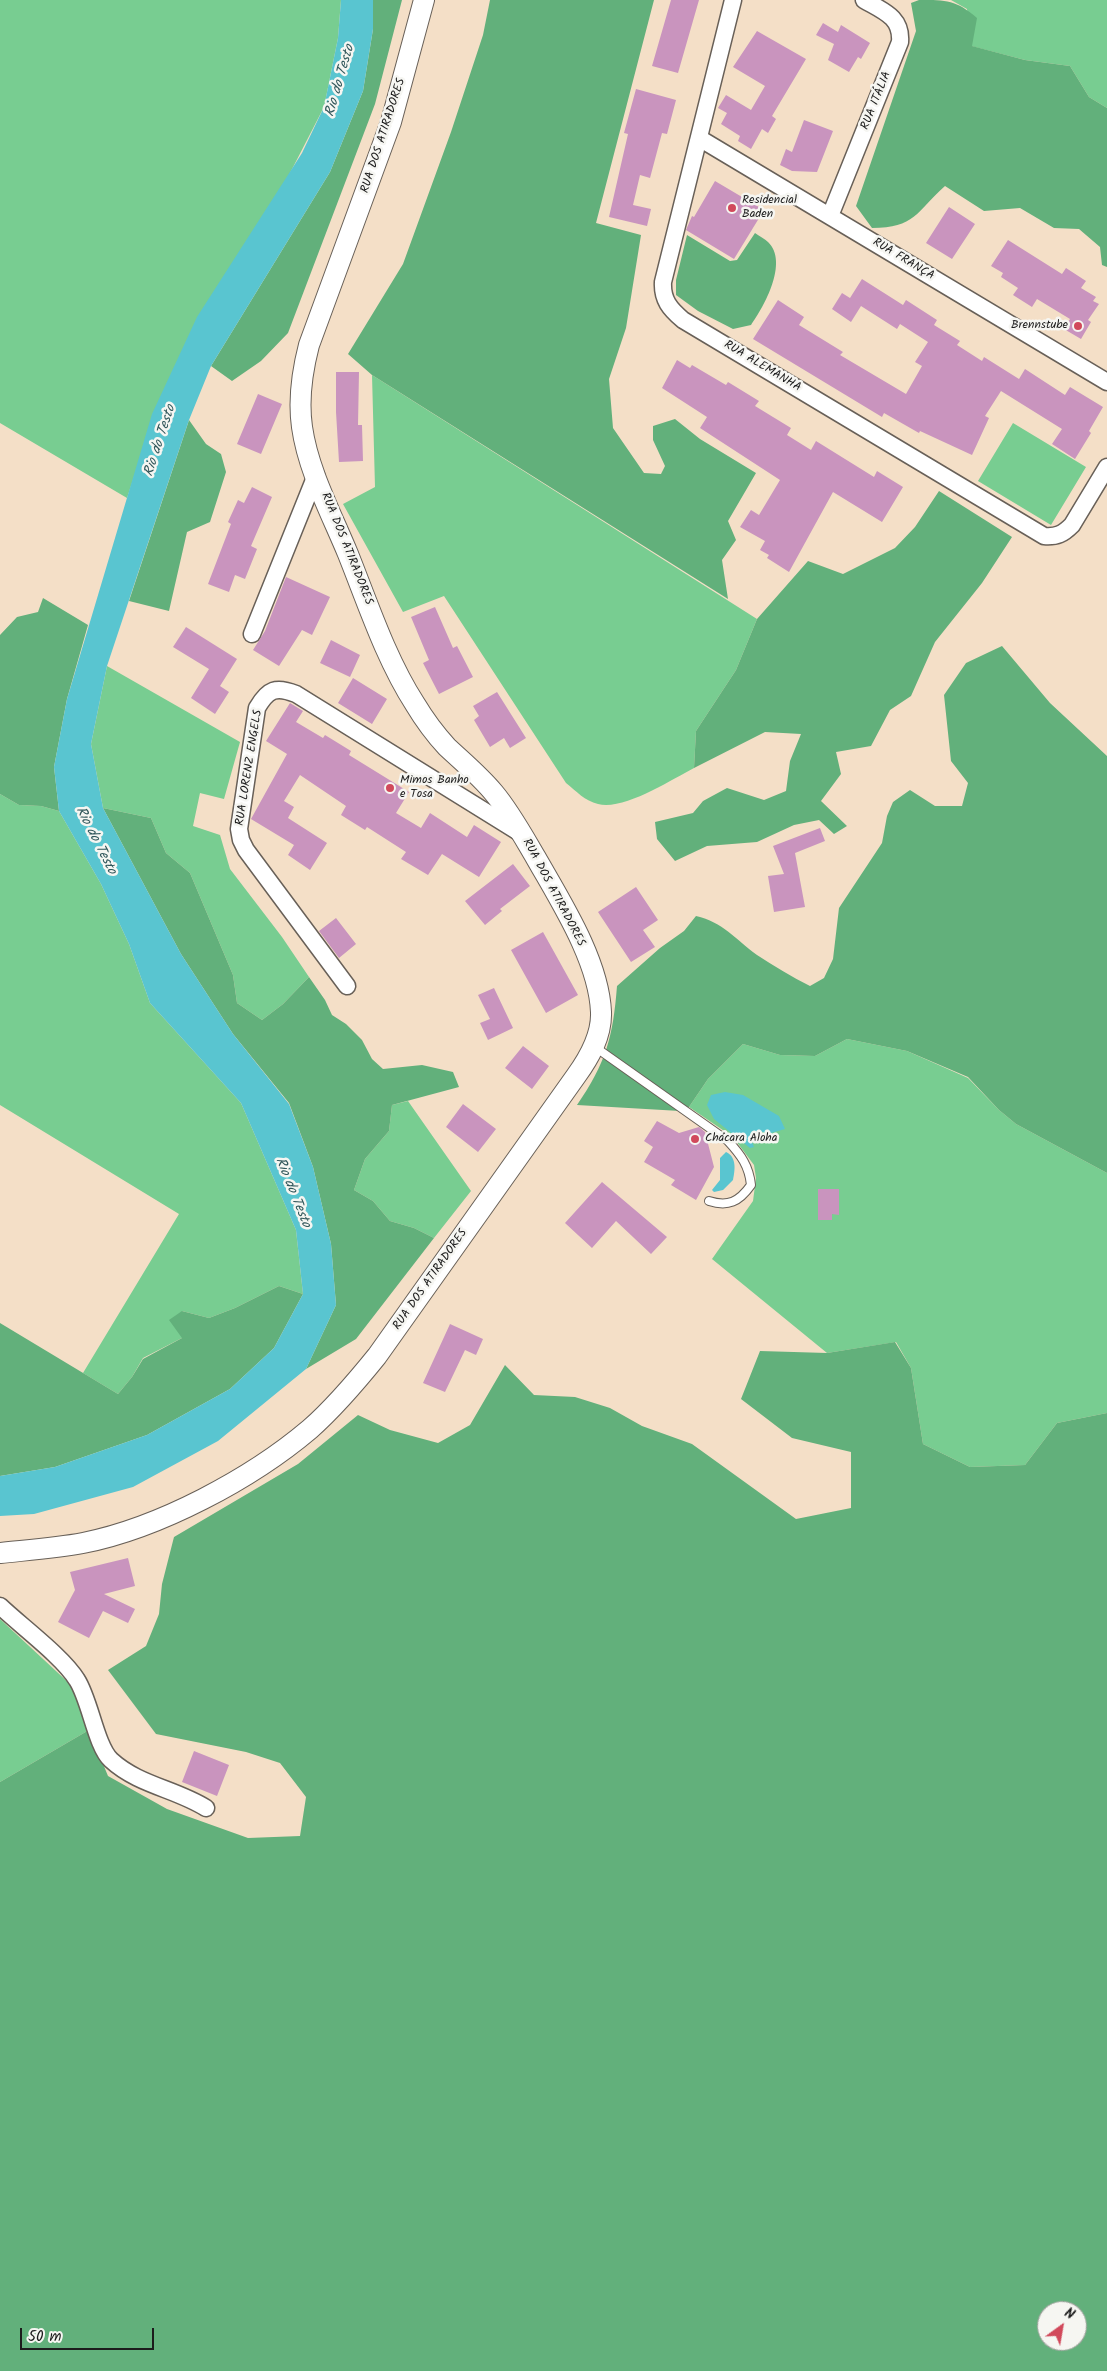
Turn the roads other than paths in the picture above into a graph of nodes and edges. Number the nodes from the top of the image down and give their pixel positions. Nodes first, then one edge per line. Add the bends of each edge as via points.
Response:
1 (424, 0) edge
2 (733, 0) edge
3 (864, 0) edge
4 (699, 138) junction
5 (830, 216) junction
6 (1107, 382) edge
7 (1107, 467) edge
8 (316, 475) junction
9 (252, 634) dead end
10 (521, 834) junction
11 (347, 986) dead end
12 (594, 1046) junction
13 (709, 1201) dead end
14 (0, 1553) edge
15 (0, 1606) edge
16 (206, 1808) dead end

1 - 8 street, RUA DOS ATIRADORES via 391,122 309,345 303,371 302,427
2 - 4 street, RUA ALEMANHA
3 - 5 street, RUA ITÁLIA via 896,21 901,30 900,42
4 - 5 street, RUA FRANÇA
4 - 7 street, RUA ALEMANHA via 662,293 667,304 683,320 1044,536 1054,537 1072,525
5 - 6 street, RUA FRANÇA
8 - 9 street
8 - 10 street, RUA DOS ATIRADORES via 388,650 414,702 445,745 494,792
10 - 11 street, RUA LORENZ ENGELS via 296,694 283,689 273,690 258,708 239,829 241,840
10 - 12 street, RUA DOS ATIRADORES via 556,894 590,965 601,1013
12 - 13 lane via 728,1141 740,1154 748,1166 751,1185 736,1201 728,1204
12 - 14 street, RUA DOS ATIRADORES via 376,1356 340,1400 310,1429 263,1464 224,1487 126,1532 84,1543
15 - 16 street via 78,1681 109,1759 128,1774

